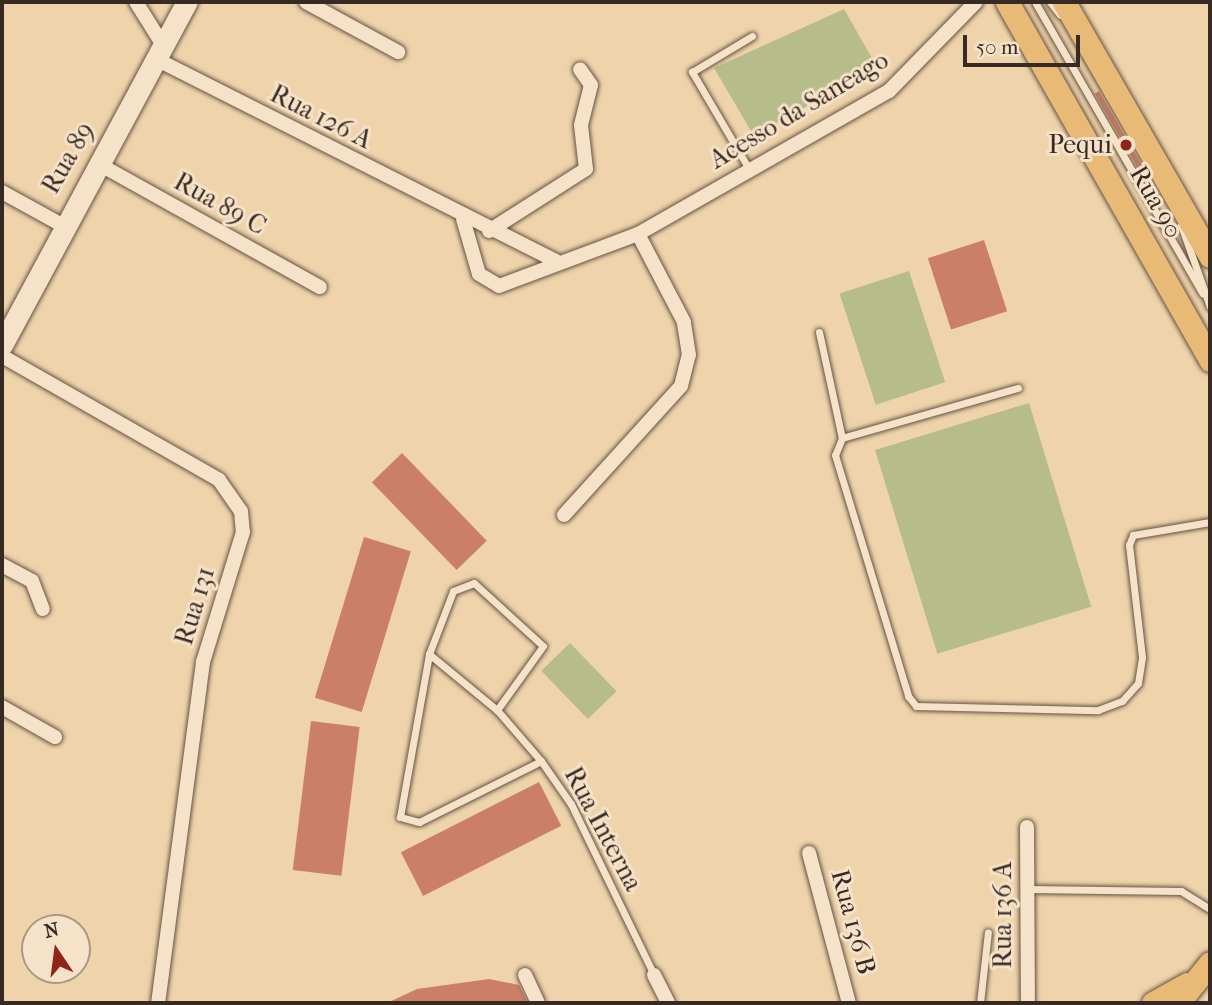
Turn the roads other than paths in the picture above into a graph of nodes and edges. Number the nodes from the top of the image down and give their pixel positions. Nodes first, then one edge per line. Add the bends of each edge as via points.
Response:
1 (136, 2) edge
2 (187, 2) edge
3 (306, 2) edge
4 (989, 2) edge
5 (1007, 2) edge
6 (1034, 2) edge
7 (1050, 2) edge
8 (1064, 2) edge
9 (973, 6) edge
10 (752, 36) dead end
11 (160, 52) junction
12 (398, 52) dead end
13 (580, 69) dead end
14 (97, 163) junction
15 (749, 169) junction
16 (2, 192) edge
17 (463, 219) junction
18 (62, 225) junction
19 (489, 230) junction
20 (638, 234) junction
21 (1210, 256) edge
22 (556, 261) junction
23 (320, 287) dead end
24 (1207, 299) junction
25 (1210, 307) edge
26 (819, 332) dead end
27 (2, 345) edge
28 (2, 356) edge
29 (1210, 360) edge
30 (1018, 388) dead end
31 (842, 438) junction
32 (564, 515) dead end
33 (1210, 522) edge
34 (2, 565) edge
35 (43, 609) dead end
36 (429, 654) junction
37 (2, 707) edge
38 (496, 710) junction
39 (55, 737) dead end
40 (541, 761) junction
41 (1027, 827) dead end
42 (809, 853) dead end
43 (1027, 889) junction
44 (1210, 909) edge
45 (988, 932) dead end
46 (1210, 963) edge
47 (524, 975) dead end
48 (654, 975) joint
49 (1190, 982) junction
50 (158, 1003) edge
51 (538, 1003) edge
52 (668, 1003) edge
53 (849, 1003) edge
54 (980, 1003) edge
55 (1028, 1003) edge
56 (1153, 1003) edge
57 (1178, 1003) edge

1 - 11 street
2 - 11 street, Rua 89
3 - 12 street
4 - 9 street, Acesso da Saneago
5 - 29 main road, Rua 90
6 - 24 lane via 1177,259
7 - 24 lane via 1079,40 1173,207
8 - 21 main road, Rua 90
9 - 15 street, Acesso da Saneago via 889,92
10 - 15 lane via 692,72
11 - 14 street, Rua 89
11 - 17 street, Rua 126 A
13 - 19 street via 591,85 581,125 586,169
14 - 18 street, Rua 89
14 - 23 street, Rua 89 C
15 - 20 street, Acesso da Saneago
16 - 18 street
17 - 19 street
17 - 22 street, Acesso da Saneago via 487,282 513,285
18 - 27 street, Rua 89
19 - 22 street
20 - 22 street, Acesso da Saneago
20 - 32 street via 684,322 689,355 681,386
24 - 25 lane
26 - 31 lane
28 - 50 street, Rua 131 via 219,480 241,511 243,532 203,662
30 - 31 lane
31 - 33 lane via 835,454 908,696 930,710 1098,710 1122,701 1138,683 1142,657 1129,545 1133,535
34 - 35 street via 32,581
36 - 38 lane, Rua Interna
36 - 38 lane via 453,591 474,583 543,646
36 - 40 lane via 400,817 419,821
37 - 39 street
38 - 40 lane, Rua Interna
40 - 48 lane, Rua Interna via 571,804
41 - 43 street, Rua 136 A
42 - 53 street, Rua 136 B
43 - 44 lane via 1181,891
43 - 55 street, Rua 136 A
45 - 54 lane
46 - 49 main road
47 - 51 street
48 - 52 street
49 - 56 main road
49 - 57 main road

